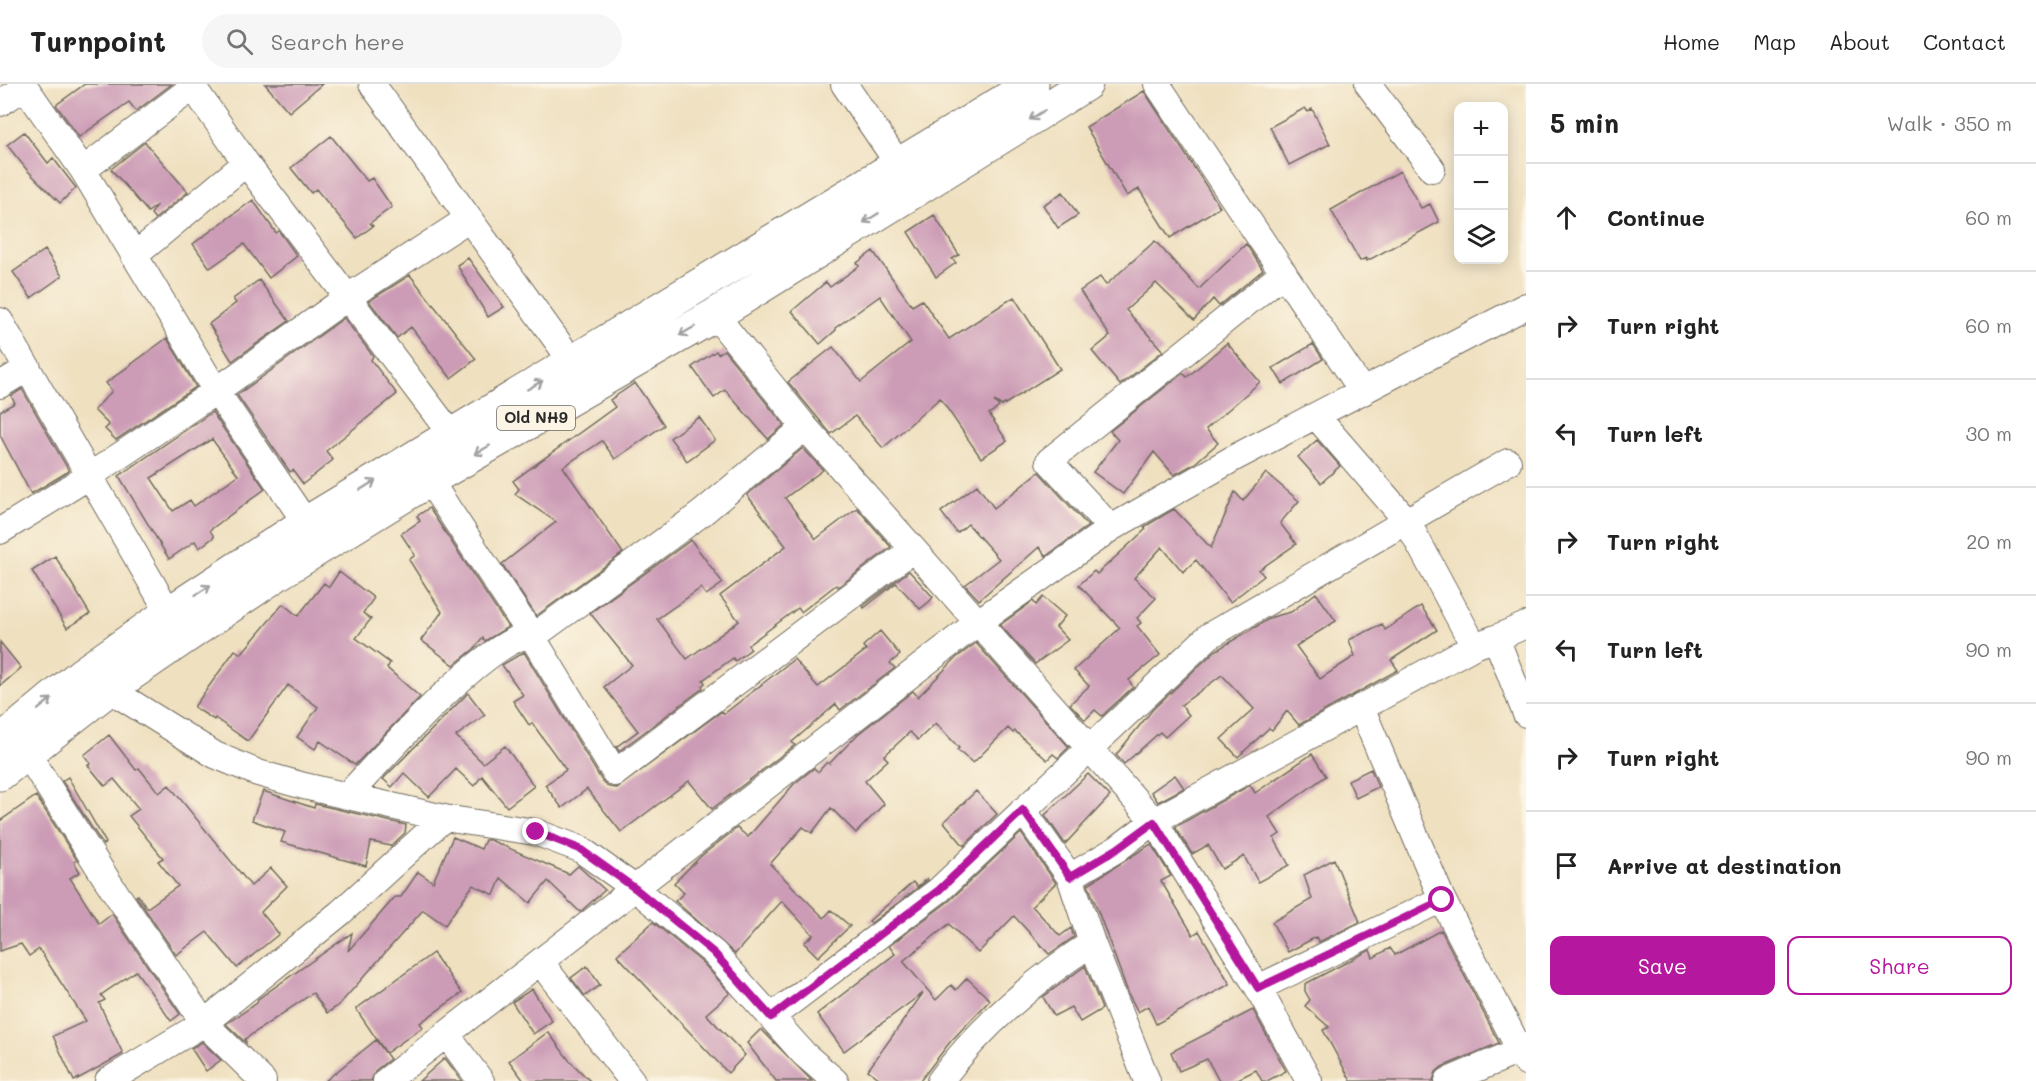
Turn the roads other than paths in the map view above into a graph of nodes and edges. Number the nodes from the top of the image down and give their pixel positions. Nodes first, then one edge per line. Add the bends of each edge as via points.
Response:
1 (372, 84) edge
2 (844, 84) edge
3 (1032, 84) edge
4 (1086, 84) edge
5 (1157, 84) edge
6 (1368, 84) edge
7 (24, 85) edge
8 (192, 86) edge
9 (0, 104) edge
10 (246, 163) junction
11 (1432, 169) dead end
12 (83, 170) junction
13 (908, 177) junction
14 (468, 219) junction
15 (135, 256) junction
16 (1284, 273) junction
17 (348, 297) junction
18 (1526, 306) edge
19 (715, 315) junction
20 (0, 321) edge
21 (573, 363) junction
22 (28, 368) junction
23 (0, 385) edge
24 (216, 391) junction
25 (1363, 392) junction
26 (1316, 416) junction
27 (805, 427) junction
28 (451, 434) junction
29 (1508, 462) dead end
30 (91, 475) junction
31 (429, 480) junction
32 (1407, 521) junction
33 (306, 523) junction
34 (1111, 528) junction
35 (0, 531) edge
36 (912, 550) junction
37 (169, 613) junction
38 (977, 623) junction
39 (1526, 625) edge
40 (530, 633) junction
41 (1485, 642) junction
42 (109, 688) junction
43 (1361, 707) junction
44 (1526, 714) edge
45 (14, 747) edge
46 (1089, 748) junction
47 (0, 774) edge
48 (347, 796) junction
49 (1023, 810) junction
50 (444, 818) junction
51 (1154, 822) junction
52 (1070, 877) junction
53 (636, 889) junction
54 (1442, 900) junction
55 (1092, 943) junction
56 (541, 963) junction
57 (1258, 988) junction
58 (771, 1017) junction
59 (204, 1023) junction
60 (446, 1034) junction
61 (1523, 1056) edge
62 (832, 1080) edge
63 (108, 1081) edge
64 (263, 1081) edge
65 (386, 1081) edge
66 (481, 1081) edge
67 (632, 1081) edge
68 (940, 1081) edge
69 (1147, 1081) edge
70 (1309, 1081) edge
71 (1448, 1081) edge

1 - 14 street
2 - 13 street
3 - 13 main road, Old NH9
4 -> 13 main road, Old NH9
5 - 16 street
6 - 11 street
7 - 9 street
7 - 12 street
8 - 10 street
8 - 12 street
10 - 15 street
10 - 17 street
12 - 15 street
13 -> 19 main road, Old NH9
13 - 21 main road, Old NH9
14 - 17 street
14 - 21 street
15 - 24 street
16 - 25 street
16 - 34 street via 1049,461
17 - 24 street
17 - 28 street
18 - 25 street
19 - 27 street
19 -> 31 main road, Old NH9
20 - 22 street
28 -> 21 main road, Old NH9
22 - 23 street
22 - 30 street
24 - 30 street
24 - 33 street
25 - 26 street
26 - 32 street
26 - 34 street
27 - 36 street
27 - 40 street via 702,513 538,633
33 -> 28 main road, Old NH9
29 - 32 street
30 - 35 street
30 - 37 street
31 - 40 street
31 - 42 main road, Old NH9 via 276,575
32 - 41 street
32 - 46 street via 1209,636
37 -> 33 main road, Old NH9
34 - 38 street
36 - 38 street
36 - 40 street via 615,773
45 -> 37 main road, Old NH9 via 82,674
38 - 46 street
38 - 53 street
39 - 41 street
40 - 48 street via 479,663 415,723
41 - 43 street
41 - 44 street
42 - 45 main road, Old NH9
42 - 48 street via 215,755 258,773
43 - 51 street
43 - 54 street
45 - 47 main road, Old NH9
45 - 59 street
46 - 49 street
46 - 51 street
48 - 50 street
49 - 52 street
49 - 58 street via 939,890
50 - 53 street via 536,832 580,849
50 - 59 street via 340,913
51 - 52 street
51 - 57 street
52 - 55 street
53 - 56 street
53 - 58 street via 714,953
54 - 57 street
54 - 61 street
55 - 68 street via 1052,969 991,1025
55 - 69 street
56 - 60 street
56 - 67 street
57 - 70 street
58 - 62 street
59 - 63 street
59 - 64 street
60 - 65 street
60 - 66 street
61 - 71 street

